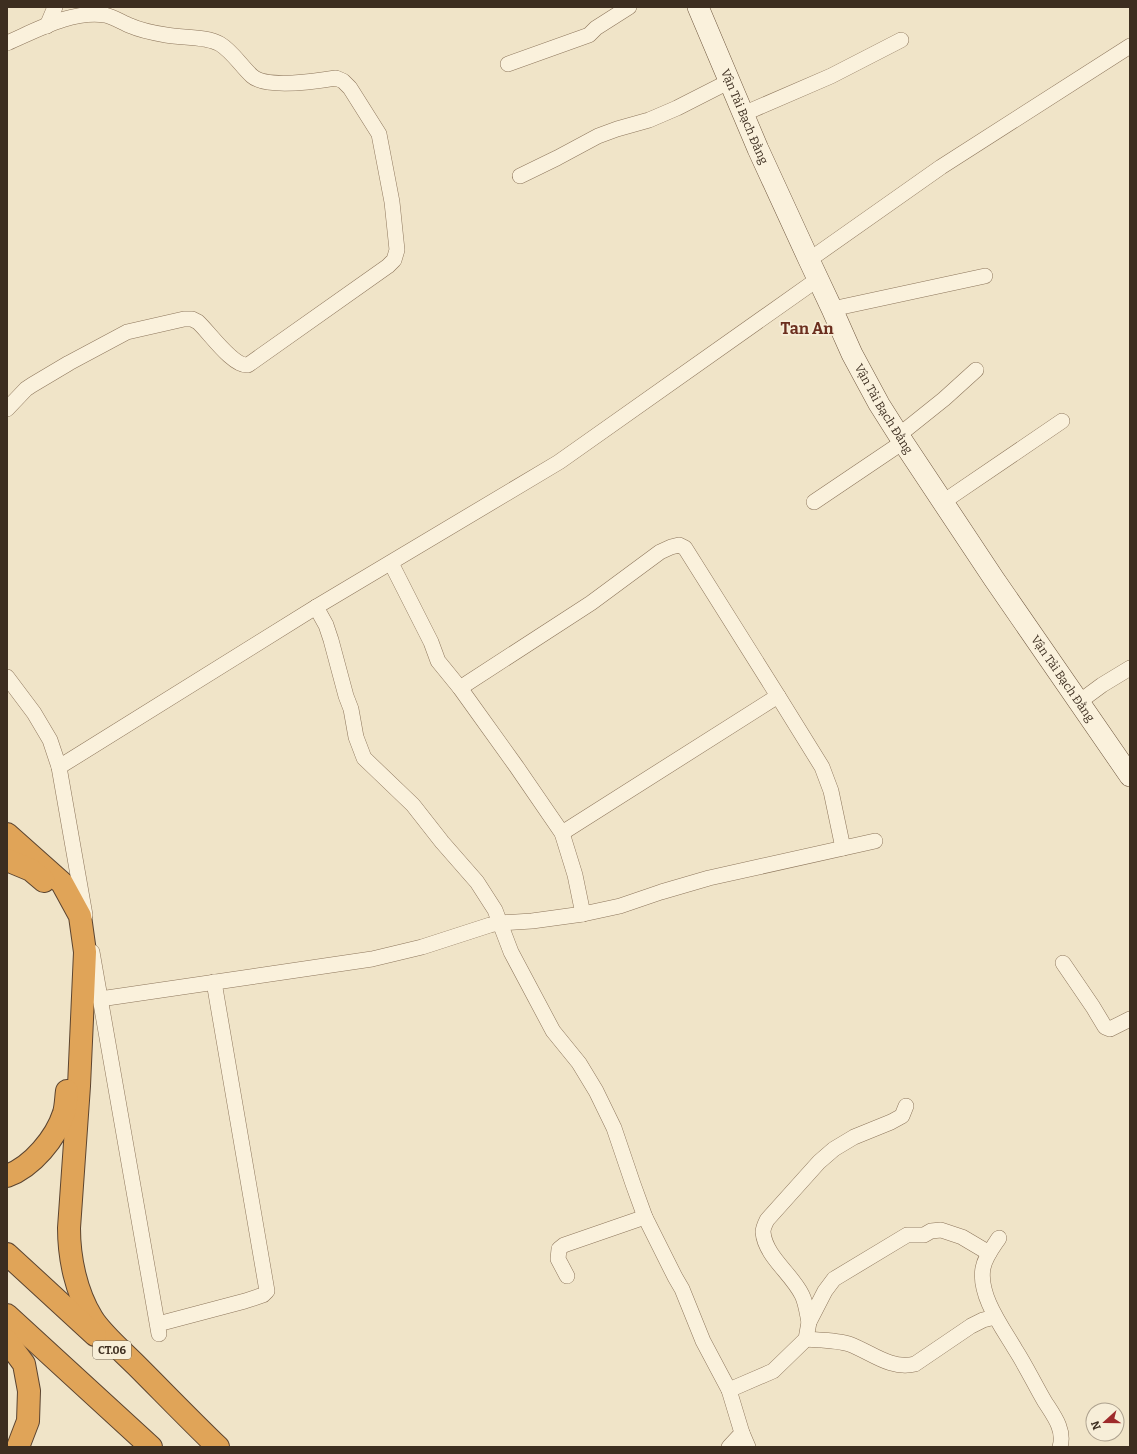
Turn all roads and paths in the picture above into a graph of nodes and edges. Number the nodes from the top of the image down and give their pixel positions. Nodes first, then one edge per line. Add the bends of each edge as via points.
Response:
1 (55, 7) edge
2 (628, 7) edge
3 (698, 7) edge
4 (47, 26) junction
5 (901, 40) dead end
6 (7, 43) edge
7 (1130, 46) edge
8 (508, 64) dead end
9 (730, 81) junction
10 (743, 114) junction
11 (520, 176) dead end
12 (809, 260) junction
13 (985, 276) dead end
14 (818, 279) junction
15 (832, 309) junction
16 (976, 370) dead end
17 (7, 409) edge
18 (1062, 421) dead end
19 (901, 439) junction
20 (814, 502) dead end
21 (943, 502) junction
22 (391, 563) junction
23 (316, 607) junction
24 (1130, 668) edge
25 (7, 677) edge
26 (460, 688) junction
27 (778, 696) junction
28 (1079, 702) junction
29 (59, 767) junction
30 (1128, 771) edge
31 (562, 833) junction
32 (7, 834) edge
33 (874, 841) dead end
34 (843, 848) junction
35 (7, 860) edge
36 (584, 914) junction
37 (500, 923) junction
38 (1063, 963) dead end
39 (214, 982) junction
40 (100, 999) junction
41 (1130, 1019) edge
42 (906, 1106) dead end
43 (7, 1176) edge
44 (645, 1217) junction
45 (999, 1238) dead end
46 (7, 1254) edge
47 (989, 1254) junction
48 (567, 1276) dead end
49 (7, 1316) edge
50 (995, 1317) junction
51 (809, 1322) junction
52 (806, 1339) junction
53 (7, 1341) edge
54 (729, 1390) junction
55 (742, 1432) junction
56 (18, 1447) edge
57 (150, 1447) edge
58 (217, 1447) edge
59 (729, 1447) edge
60 (748, 1447) edge
61 (1060, 1447) edge

1 - 4 street
2 - 8 street via 589,35
3 - 9 street, Vận Tải Bạch Đằng
4 - 6 street
4 - 17 street via 75,16 107,15 132,27 148,31 220,43 254,78 263,81 284,84 336,78 343,81 379,134 392,202 397,250 394,260 388,266 248,365 237,362 225,352 198,322 184,319 127,332 32,385
5 - 10 street via 831,76
7 - 12 street via 941,167
9 - 10 street, Vận Tải Bạch Đằng
9 - 11 street via 649,120 598,136
10 - 12 street, Vận Tải Bạch Đằng
12 - 14 street, Vận Tải Bạch Đằng
13 - 15 street
14 - 15 street, Vận Tải Bạch Đằng
14 - 22 street via 559,462
15 - 19 street, Vận Tải Bạch Đằng via 852,354
16 - 19 street
18 - 21 street
19 - 20 street
19 - 21 street, Vận Tải Bạch Đằng
21 - 28 street, Vận Tải Bạch Đằng
22 - 23 street
22 - 26 street via 438,661
23 - 29 street
23 - 37 street via 331,640 351,709 356,737 364,758 413,806 477,882
24 - 28 street
25 - 29 street via 34,713 50,740
26 - 27 street via 591,603 660,552 679,545 685,548
26 - 31 street
27 - 31 street
27 - 34 street via 822,767 831,792
28 - 30 street, Vận Tải Bạch Đằng
29 - 40 street
31 - 36 street
32 - 58 highway via 62,883 80,916 85,952 68,1241 81,1296 92,1319 114,1344
33 - 34 street
34 - 36 street via 709,878 620,906
35 - 43 highway via 31,870 53,890 69,919 74,954 68,1083 64,1112 53,1136 36,1157
36 - 37 street
37 - 39 street via 372,959
37 - 44 street via 511,952 553,1031 579,1063 596,1091 614,1128
38 - 41 street via 1105,1027 1110,1029
39 - 40 street
39 - 40 street via 267,1291 263,1295 158,1329
42 - 51 street via 902,1116 854,1137 834,1149 767,1220 763,1230 766,1243 803,1296
44 - 48 street via 564,1245 559,1249 558,1259
44 - 54 street
45 - 47 street
46 - 58 highway, CT.06
47 - 50 street via 983,1268 983,1279
47 - 51 street via 962,1237 941,1230 919,1236 907,1235 834,1280 825,1291
49 - 57 highway
50 - 52 street via 971,1326 915,1364 905,1366 892,1364 847,1343
50 - 61 street via 1056,1419 1061,1431
51 - 52 street
52 - 54 street via 773,1371
53 - 56 highway via 24,1364 29,1391 28,1421
54 - 55 street
55 - 59 street
55 - 60 street

